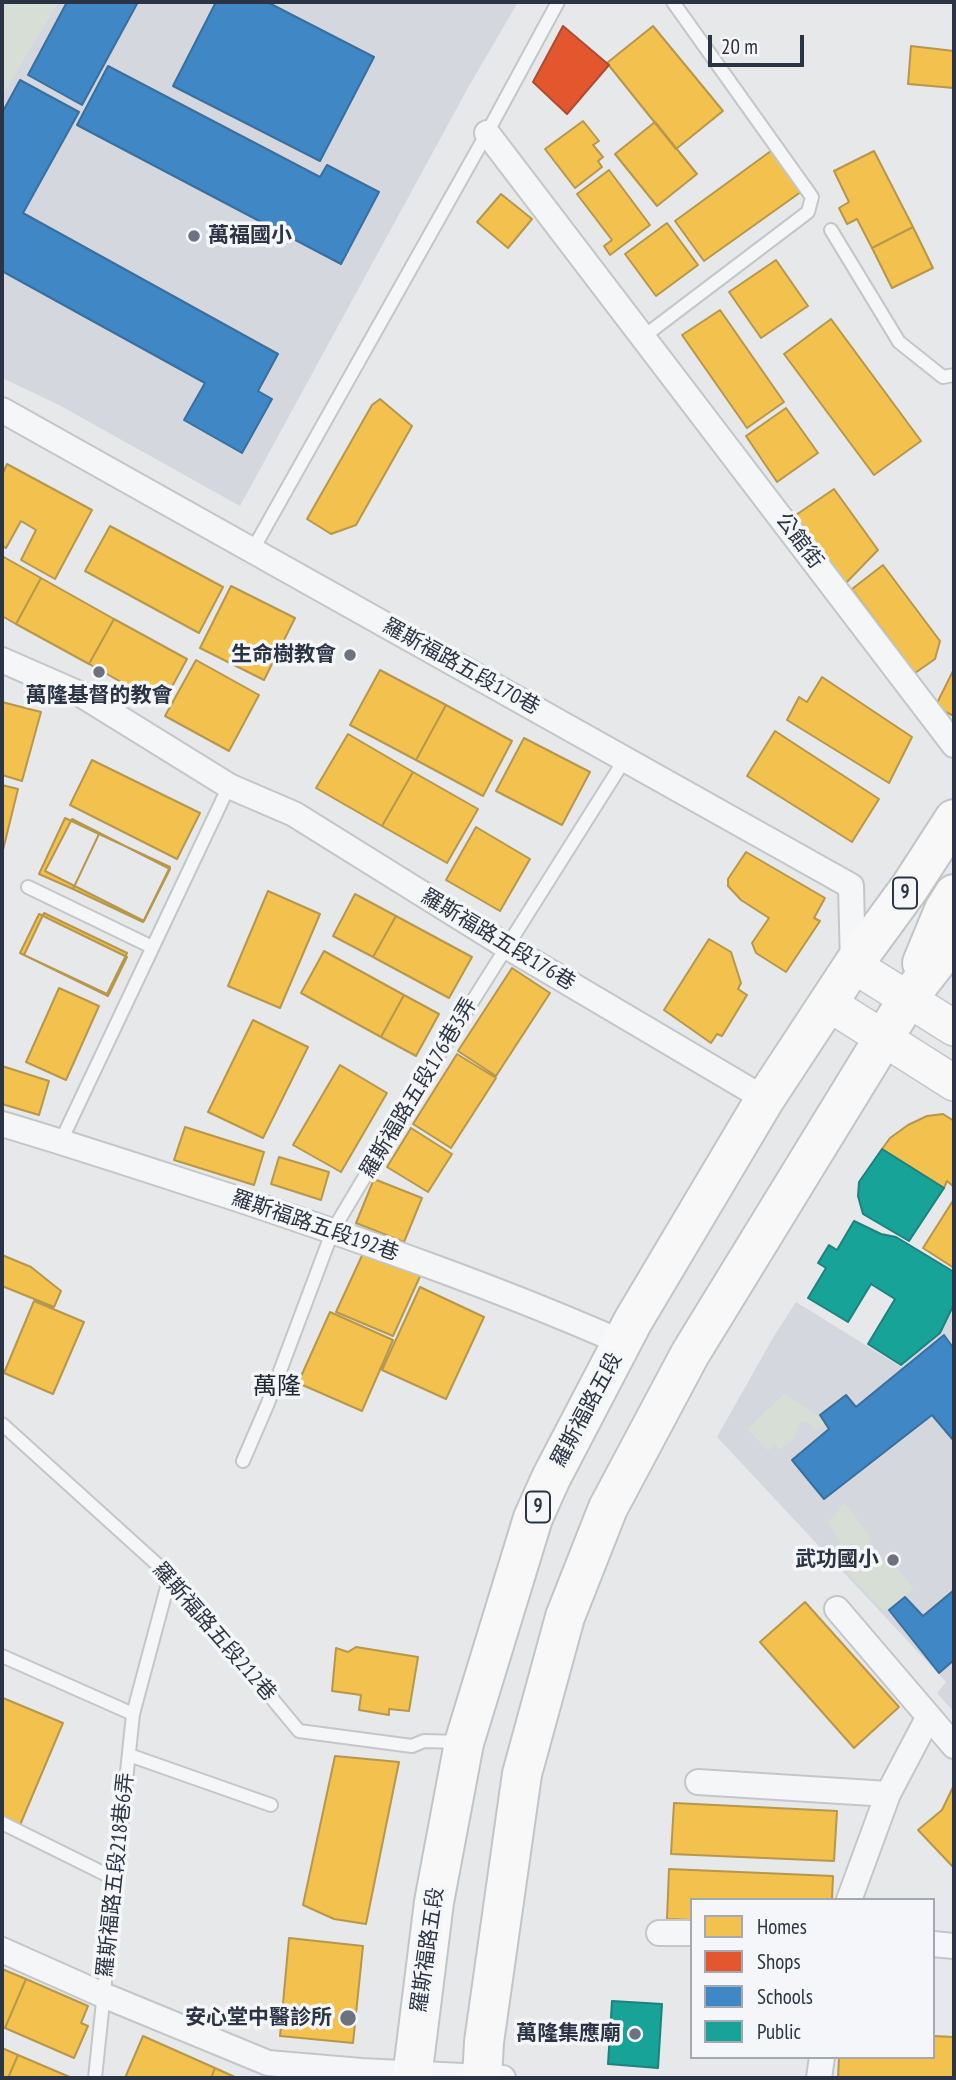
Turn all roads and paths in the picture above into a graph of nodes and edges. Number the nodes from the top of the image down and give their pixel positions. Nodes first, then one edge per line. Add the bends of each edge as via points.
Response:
1 (558, 2) edge
2 (673, 2) edge
3 (487, 133) junction
4 (831, 230) dead end
5 (643, 337) junction
6 (954, 375) edge
7 (2, 410) edge
8 (251, 551) junction
9 (2, 660) edge
10 (954, 745) edge
11 (625, 759) junction
12 (229, 786) junction
13 (954, 819) edge
14 (28, 887) dead end
15 (954, 894) edge
16 (954, 939) edge
17 (506, 946) junction
18 (152, 947) junction
19 (853, 965) junction
20 (907, 1000) junction
21 (828, 1003) junction
22 (954, 1028) edge
23 (884, 1039) junction
24 (954, 1083) edge
25 (765, 1099) junction
26 (2, 1125) edge
27 (61, 1141) junction
28 (333, 1230) junction
29 (623, 1343) junction
30 (2, 1424) edge
31 (243, 1461) dead end
32 (170, 1576) junction
33 (837, 1609) dead end
34 (2, 1656) edge
35 (133, 1714) junction
36 (928, 1718) junction
37 (464, 1743) junction
38 (954, 1746) edge
39 (129, 1755) junction
40 (698, 1782) dead end
41 (888, 1794) junction
42 (271, 1805) dead end
43 (2, 1823) edge
44 (115, 1880) junction
45 (850, 1898) edge
46 (659, 1933) dead end
47 (690, 1933) edge
48 (935, 1944) edge
49 (954, 1946) edge
50 (2, 1950) edge
51 (103, 1995) junction
52 (822, 2059) edge
53 (412, 2076) edge
54 (489, 2077) edge
55 (95, 2078) edge
56 (819, 2078) edge

1 - 3 lane
2 - 5 lane via 812,197 808,212
3 - 5 street, 公館街
3 - 8 lane
4 - 6 lane via 899,342 943,377
5 - 10 street, 公館街
7 - 8 street, 羅斯福路五段170巷
8 - 11 street, 羅斯福路五段170巷
9 - 12 street, 羅斯福路五段176巷 via 82,695
11 - 17 lane, 羅斯福路五段176巷3弄
11 - 19 street, 羅斯福路五段170巷 via 851,886
12 - 17 street, 羅斯福路五段176巷 via 294,814
12 - 18 lane
13 - 19 main road, 羅斯福路五段 / 9
14 - 18 lane
15 - 20 main road, 9
16 - 20 main road, 9
17 - 25 street, 羅斯福路五段176巷
17 - 28 lane, 羅斯福路五段176巷3弄
18 - 27 lane
19 - 20 main road
19 - 21 main road, 羅斯福路五段 / 9
20 - 22 main road
20 - 23 main road, 9
21 - 23 main road
21 - 25 main road, 羅斯福路五段 / 9
23 - 24 main road
23 - 54 main road, 9 via 690,1354 608,1508 565,1617 522,1774 488,2015
25 - 29 main road, 羅斯福路五段 / 9
26 - 27 street, 羅斯福路五段192巷
27 - 28 street, 羅斯福路五段192巷
28 - 29 street, 羅斯福路五段192巷
28 - 31 lane, 羅斯福路五段176巷3弄
29 - 37 main road, 羅斯福路五段 / 9 via 533,1518
30 - 32 lane, 羅斯福路五段212巷
32 - 35 lane, 羅斯福路五段218巷6弄
32 - 37 lane, 羅斯福路五段212巷 via 299,1731 412,1746 424,1741
33 - 36 street
34 - 35 lane
35 - 39 lane, 羅斯福路五段218巷6弄
36 - 38 street
36 - 41 street
37 - 53 main road, 羅斯福路五段 / 9 via 434,1902
39 - 42 lane, 羅斯福路五段218巷6弄
39 - 44 lane, 羅斯福路五段218巷6弄
40 - 41 street
41 - 45 street
43 - 44 lane
44 - 51 lane, 羅斯福路五段218巷6弄
46 - 47 street
48 - 49 street
50 - 51 street
51 - 53 street via 268,2063
51 - 55 lane, 羅斯福路五段218巷6弄
52 - 56 street
53 - 54 street

